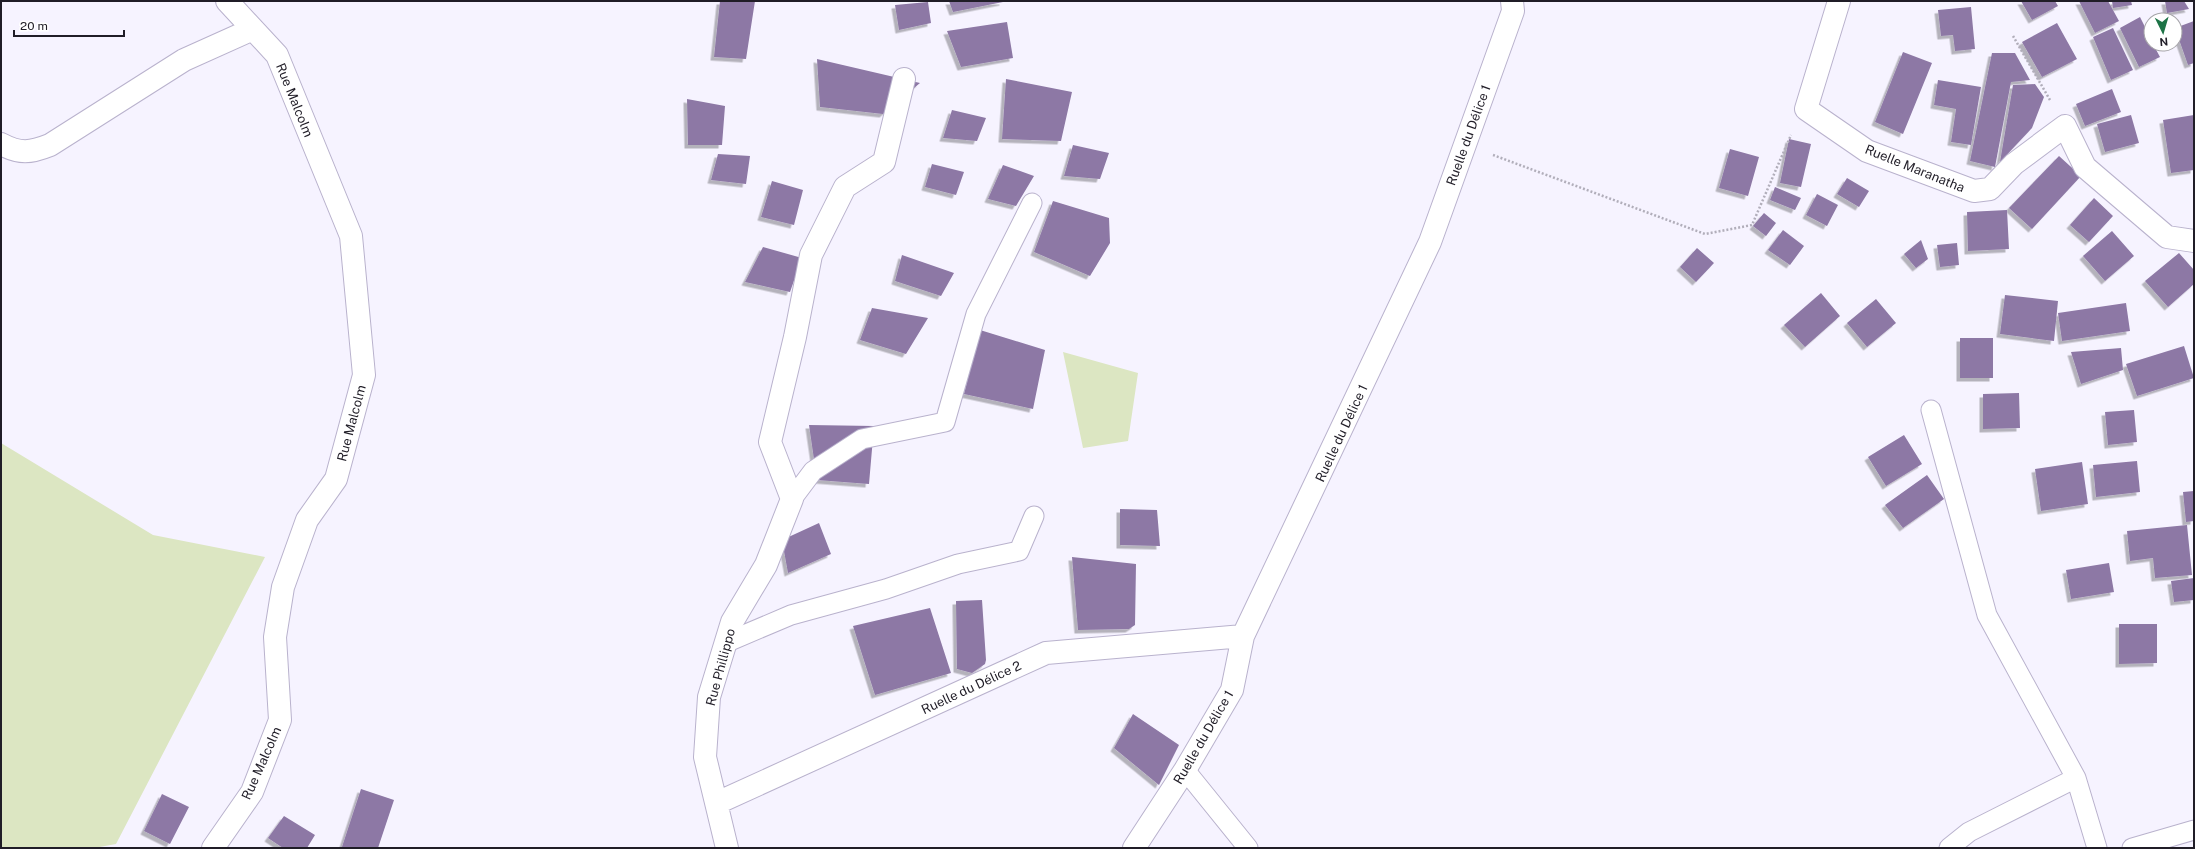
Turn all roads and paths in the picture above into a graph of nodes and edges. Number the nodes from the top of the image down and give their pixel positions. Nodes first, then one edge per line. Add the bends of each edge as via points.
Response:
1 (227, 1) edge
2 (1839, 1) edge
3 (1515, 4) edge
4 (252, 29) junction
5 (2013, 36) dead end
6 (904, 78) dead end
7 (1806, 109) junction
8 (2065, 126) junction
9 (1, 144) edge
10 (1465, 144) junction
11 (1032, 203) dead end
12 (2194, 241) edge
13 (1932, 410) dead end
14 (792, 500) junction
15 (1034, 516) dead end
16 (1243, 636) junction
17 (725, 643) junction
18 (1185, 770) junction
19 (2076, 778) junction
20 (716, 803) junction
21 (2194, 830) edge
22 (213, 848) edge
23 (728, 848) edge
24 (1134, 848) edge
25 (1248, 848) edge
26 (1949, 848) edge
27 (2097, 848) edge
28 (2132, 848) edge

1 - 4 street, Rue Malcolm
2 - 7 street
3 - 10 street, Ruelle du Délice 1
4 - 9 street via 184,60 50,145 33,152 13,150
4 - 22 street, Rue Malcolm via 277,55 351,236 364,375 336,479 307,520 283,587 275,637 280,720 252,792
5 - 8 path
6 - 14 street via 884,162 845,186 812,255 770,442
7 - 8 street, Ruelle Maranatha via 1867,151 1974,191 1990,188 2014,164
7 - 10 path via 1789,139 1752,225 1705,234
8 - 12 street via 2085,167 2167,237
10 - 16 street, Ruelle du Délice 1 via 1430,242
11 - 14 lane via 976,314 945,422 862,439 813,471
13 - 19 lane via 1987,614
14 - 17 street, Rue Phillippo via 766,565 732,622
15 - 17 lane via 1019,551 958,564 886,589 791,615
16 - 18 street, Ruelle du Délice 1 via 1232,690
16 - 20 street, Ruelle du Délice 2 via 1046,653
17 - 20 street, Rue Phillippo via 709,697 705,757
18 - 24 street, Ruelle du Délice 1
18 - 25 lane
19 - 26 lane via 1969,832
19 - 27 lane
20 - 23 street, Rue Phillippo
21 - 28 lane

